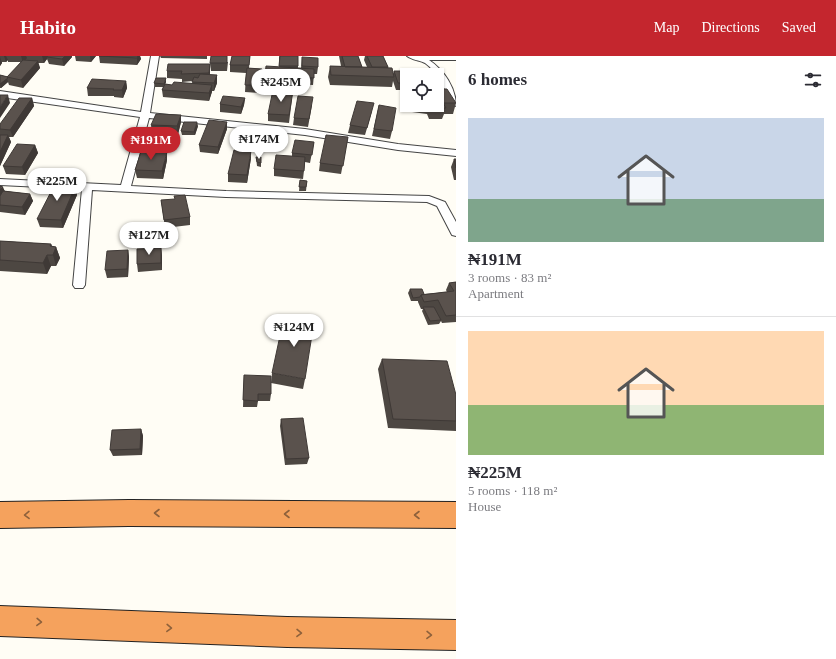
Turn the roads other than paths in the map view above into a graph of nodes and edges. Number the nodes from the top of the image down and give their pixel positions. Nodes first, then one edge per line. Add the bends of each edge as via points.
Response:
1 (155, 56) edge
2 (411, 56) edge
3 (422, 57) junction
4 (456, 58) edge
5 (0, 94) edge
6 (456, 103) edge
7 (145, 115) junction
8 (456, 153) edge
9 (0, 182) edge
10 (87, 187) junction
11 (125, 189) junction
12 (456, 232) edge
13 (79, 285) dead end
14 (0, 515) edge
15 (456, 515) edge
16 (1, 625) edge
17 (456, 635) edge

1 - 7 street
2 - 3 street
3 - 4 street
3 - 6 street via 435,68
5 - 7 street
7 - 8 street via 305,132 398,147
7 - 11 street
9 - 10 street
10 - 11 street
10 - 13 street
11 - 12 street via 430,199 441,204
15 -> 14 highway
16 -> 17 highway

